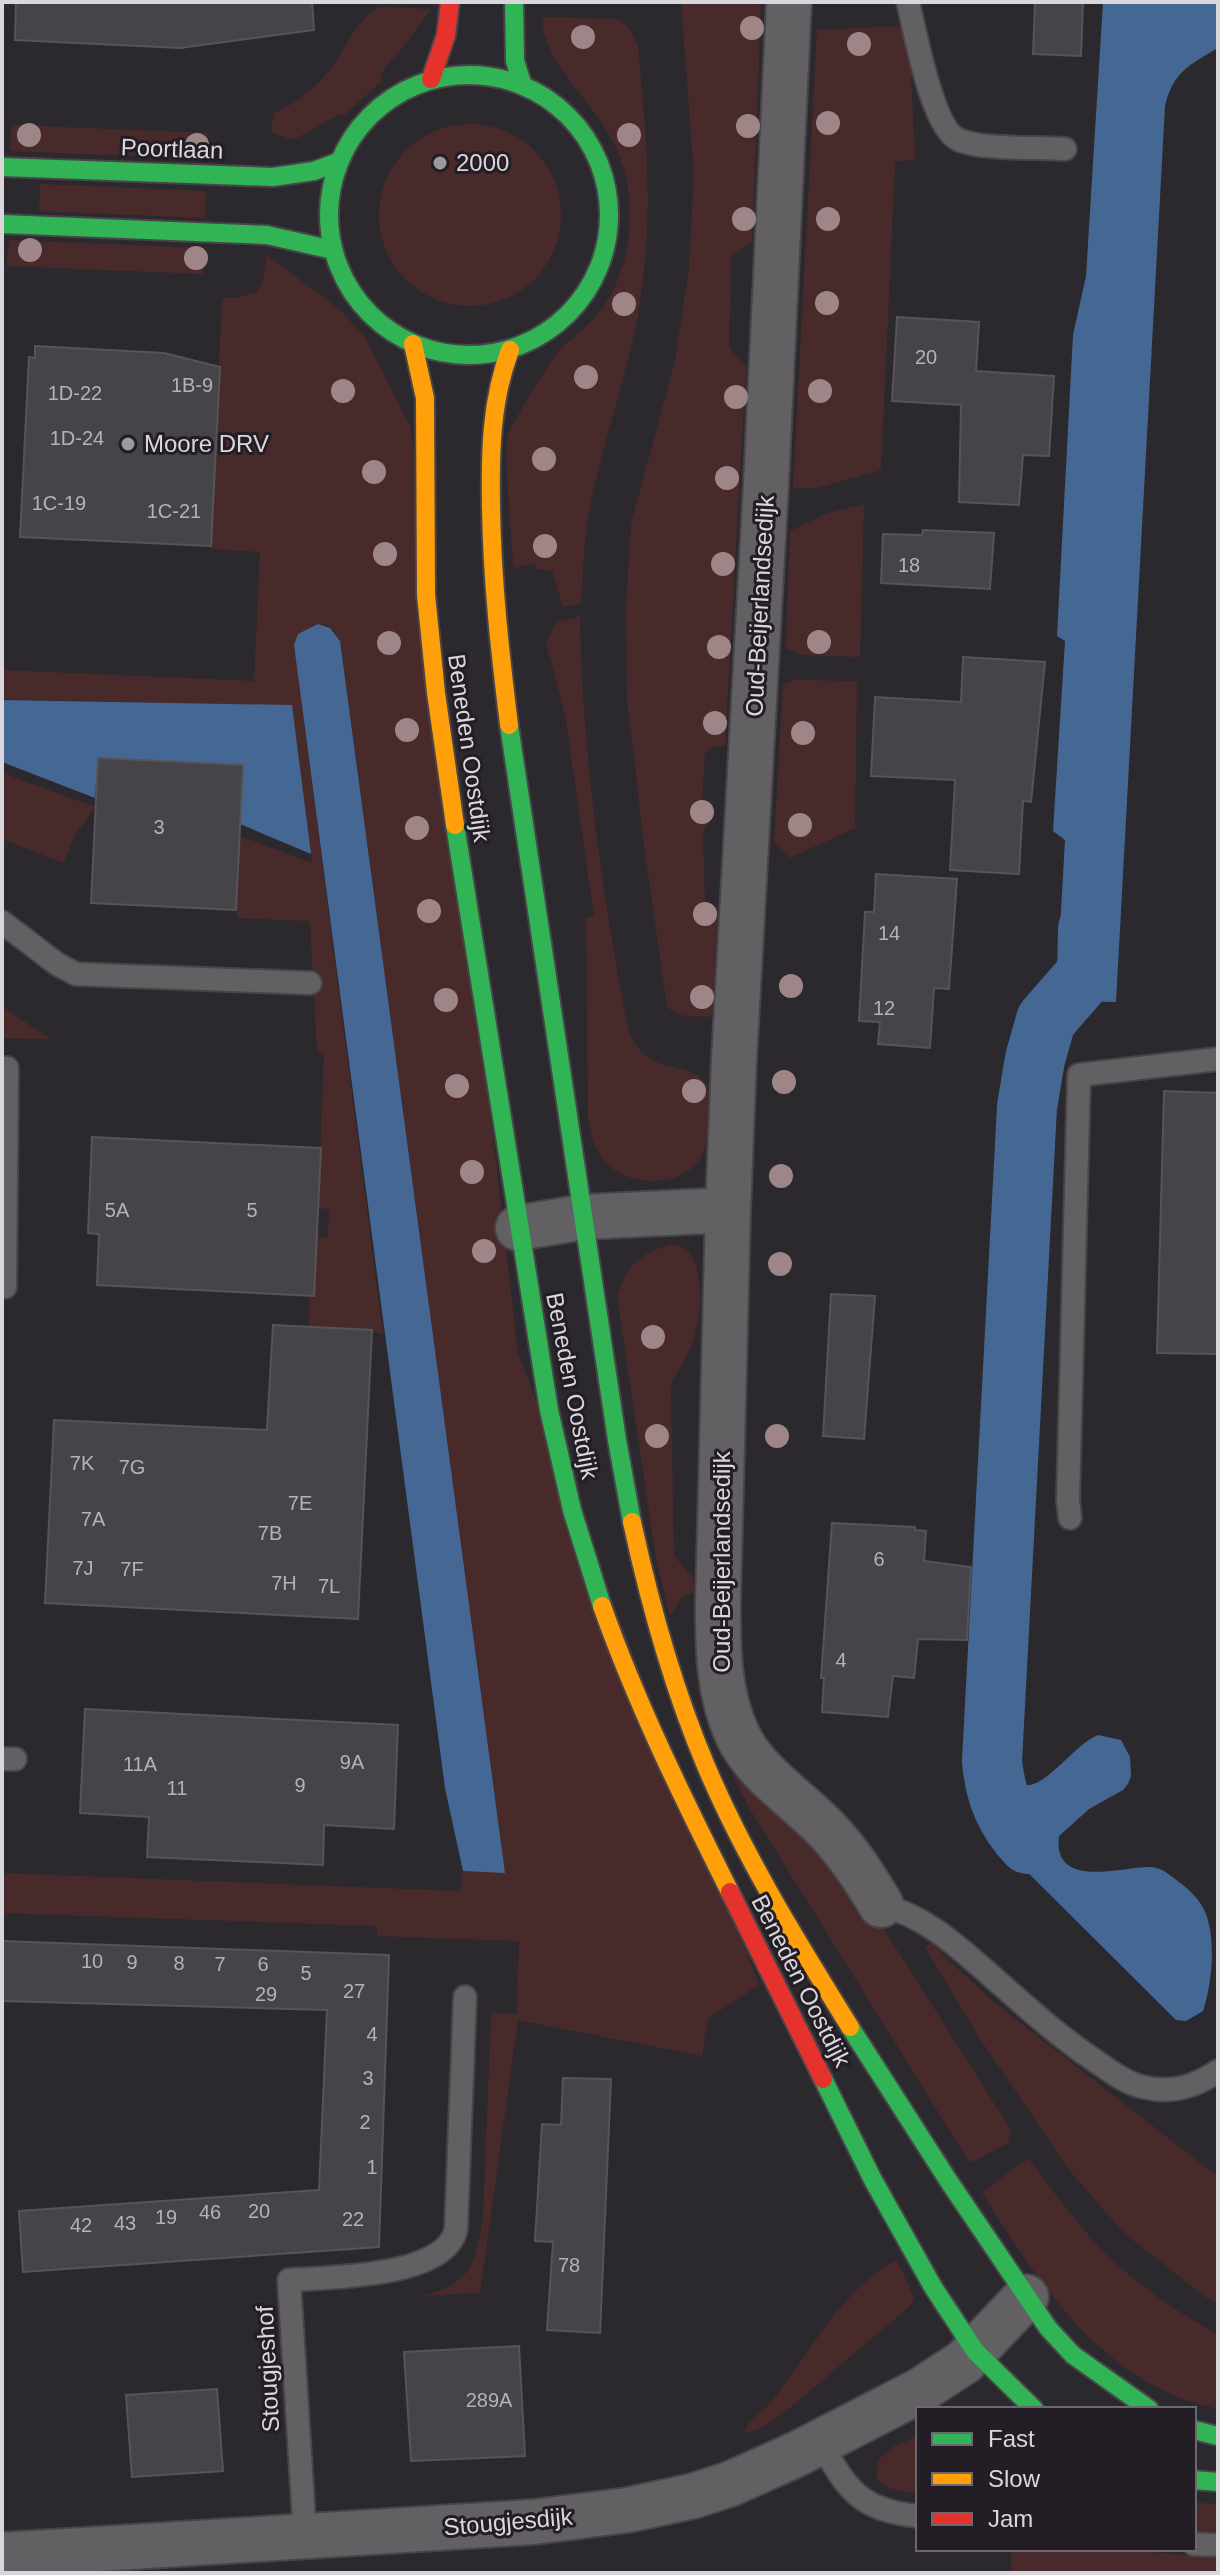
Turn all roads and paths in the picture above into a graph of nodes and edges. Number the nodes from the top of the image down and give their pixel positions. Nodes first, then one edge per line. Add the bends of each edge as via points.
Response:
1 (450, 2) edge
2 (514, 2) edge
3 (789, 2) edge
4 (908, 2) edge
5 (431, 79) junction
6 (523, 86) junction
7 (1065, 149) dead end
8 (338, 162) junction
9 (2, 167) edge
10 (2, 224) edge
11 (333, 250) junction
12 (413, 344) junction
13 (510, 350) junction
14 (2, 922) edge
15 (310, 983) dead end
16 (1218, 1059) edge
17 (2, 1068) edge
18 (728, 1210) junction
19 (583, 1217) junction
20 (518, 1228) junction
21 (5, 1287) dead end
22 (1070, 1518) dead end
23 (881, 1905) joint
24 (465, 1997) dead end
25 (1218, 2071) edge
26 (1026, 2297) junction
27 (975, 2351) junction
28 (1032, 2407) edge
29 (1146, 2407) edge
30 (1196, 2430) edge
31 (1218, 2436) edge
32 (821, 2443) junction
33 (1196, 2480) edge
34 (1218, 2482) edge
35 (916, 2516) edge
36 (305, 2536) junction
37 (1196, 2544) edge
38 (1218, 2545) edge
39 (2, 2555) edge

1 - 5 main road via 446,35
2 - 6 main road via 515,61
3 - 18 street, Oud-Beijerlandsedijk
4 - 7 lane via 935,109 945,129 958,140 983,145
5 - 6 main road via 473,75
5 - 8 main road via 375,110
6 - 13 main road via 554,104 590,145 604,178 609,222 605,249 582,298 543,335
8 - 9 main road, Poortlaan via 273,177
8 - 11 main road via 329,214
10 - 11 main road via 267,235
11 - 12 main road via 362,306
12 - 13 main road via 448,355
12 - 20 main road, Beneden Oostdijk via 425,398 426,595 436,693
13 - 19 main road, Beneden Oostdijk via 491,417 497,622
14 - 15 lane via 76,974
16 - 22 lane via 1079,1075
17 - 21 lane via 7,1068
18 - 19 street
18 - 23 street, Oud-Beijerlandsedijk via 718,1603 722,1690 739,1739 753,1759 841,1845
19 - 20 street
19 - 26 main road, Beneden Oostdijk via 644,1583 705,1764 805,1953
20 - 27 main road, Beneden Oostdijk via 562,1467 619,1655 666,1765 873,2180
23 - 25 lane via 925,1922 1060,2036 1127,2081 1175,2090
24 - 36 lane, Stougjeshof via 452,2242 436,2255 398,2268 289,2280
26 - 27 street, Stougjesdijk
26 - 29 main road via 1073,2355
27 - 28 main road
27 - 32 street, Stougjesdijk via 921,2390
30 - 31 main road
32 - 35 lane via 858,2498
32 - 36 street, Stougjesdijk via 730,2484 628,2510 533,2522
33 - 34 main road
36 - 39 street, Stougjesdijk
37 - 38 lane

